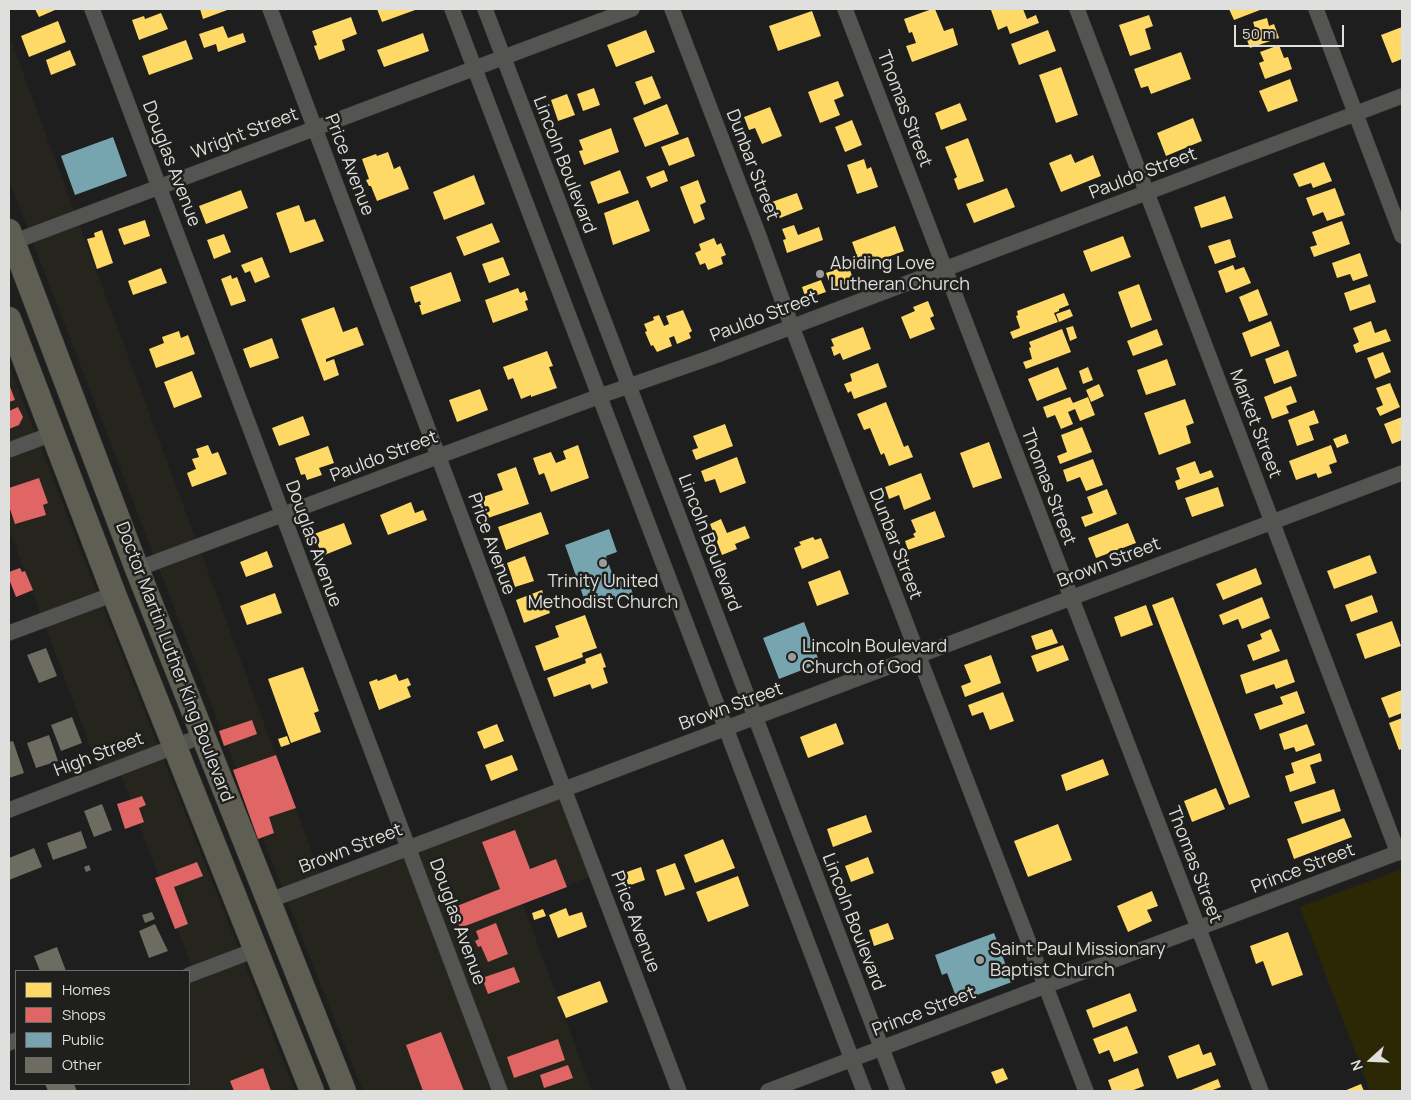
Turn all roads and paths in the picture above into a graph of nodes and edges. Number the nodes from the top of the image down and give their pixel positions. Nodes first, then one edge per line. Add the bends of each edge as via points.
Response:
1 (92, 9) edge
2 (270, 9) edge
3 (452, 9) edge
4 (485, 9) edge
5 (632, 9) edge
6 (672, 9) edge
7 (845, 9) edge
8 (1078, 9) edge
9 (1316, 9) edge
10 (503, 57) junction
11 (475, 68) junction
12 (1402, 96) edge
13 (1356, 114) junction
14 (315, 128) junction
15 (159, 187) junction
16 (1148, 192) junction
17 (1402, 236) edge
18 (10, 238) edge
19 (945, 268) junction
20 (9, 319) edge
21 (792, 327) junction
22 (628, 386) junction
23 (600, 396) junction
24 (52, 434) junction
25 (9, 450) edge
26 (439, 456) junction
27 (1402, 473) edge
28 (283, 515) junction
29 (1271, 522) junction
30 (126, 539) junction
31 (137, 569) junction
32 (114, 594) junction
33 (1071, 597) junction
34 (9, 633) edge
35 (918, 656) junction
36 (755, 718) junction
37 (726, 729) junction
38 (202, 736) junction
39 (174, 746) junction
40 (564, 789) junction
41 (9, 810) edge
42 (409, 847) junction
43 (1400, 852) edge
44 (268, 901) junction
45 (1198, 928) junction
46 (255, 950) junction
47 (190, 975) edge
48 (1046, 986) junction
49 (289, 1029) junction
50 (881, 1048) junction
51 (852, 1060) junction
52 (312, 1091) edge
53 (325, 1091) edge
54 (344, 1091) edge
55 (500, 1091) edge
56 (679, 1091) edge
57 (768, 1091) edge
58 (864, 1091) edge
59 (898, 1091) edge
60 (1086, 1091) edge
61 (1261, 1091) edge

1 - 15 street, Douglas Avenue
2 - 14 street, Price Avenue
3 - 11 street
4 - 10 street, Lincoln Boulevard
5 - 10 street, Wright Street
6 - 21 street, Dunbar Street
7 - 19 street, Thomas Street
8 - 16 street, Market Street
9 - 13 street
10 - 11 street, Wright Street
10 - 22 street, Lincoln Boulevard
11 - 14 street, Wright Street
11 - 23 street
12 - 13 street, Pauldo Street
13 - 16 street, Pauldo Street
13 - 17 street
14 - 15 street, Wright Street
14 - 26 street, Price Avenue
15 - 18 street, Wright Street
15 - 28 street, Douglas Avenue
16 - 19 street, Pauldo Street
16 - 29 street, Market Street
18 - 30 main road, Doctor Martin Luther King Boulevard
19 - 21 street, Pauldo Street
19 - 33 street, Thomas Street
20 - 24 main road, Doctor Martin Luther King Boulevard
21 - 22 street, Pauldo Street
21 - 35 street, Dunbar Street
22 - 23 street, Pauldo Street
22 - 36 street, Lincoln Boulevard
23 - 26 street, Pauldo Street
23 - 37 street
24 - 25 street
24 - 30 main road via 69,440 100,510
24 - 32 main road, Doctor Martin Luther King Boulevard
26 - 28 street, Pauldo Street
26 - 40 street, Price Avenue
27 - 29 street, Brown Street
28 - 31 street, Pauldo Street
28 - 42 street, Douglas Avenue
29 - 33 street, Brown Street
29 - 43 street, Market Street
30 - 31 main road, Doctor Martin Luther King Boulevard
31 - 38 main road, Doctor Martin Luther King Boulevard
32 - 34 street
32 - 39 main road, Doctor Martin Luther King Boulevard
33 - 35 street, Brown Street
33 - 45 street, Thomas Street
35 - 36 street, Brown Street
35 - 48 street, Dunbar Street
36 - 37 street, Brown Street
36 - 50 street, Lincoln Boulevard
37 - 40 street, Brown Street
37 - 51 street
38 - 39 street, High Street
38 - 44 main road, Doctor Martin Luther King Boulevard
39 - 41 street, High Street
39 - 46 main road, Doctor Martin Luther King Boulevard
40 - 42 street, Brown Street
40 - 56 street, Price Avenue
42 - 44 street, Brown Street
42 - 55 street, Douglas Avenue
43 - 45 street, Prince Street
44 - 54 main road, Doctor Martin Luther King Boulevard
45 - 48 street, Prince Street
45 - 61 street, Thomas Street
46 - 47 street
46 - 49 main road, Doctor Martin Luther King Boulevard
48 - 50 street, Prince Street
48 - 60 street, Dunbar Street
49 - 52 main road, Doctor Martin Luther King Boulevard
49 - 53 main road via 302,1038
50 - 51 street, Prince Street
50 - 59 street, Lincoln Boulevard
51 - 57 street, Prince Street
51 - 58 street

